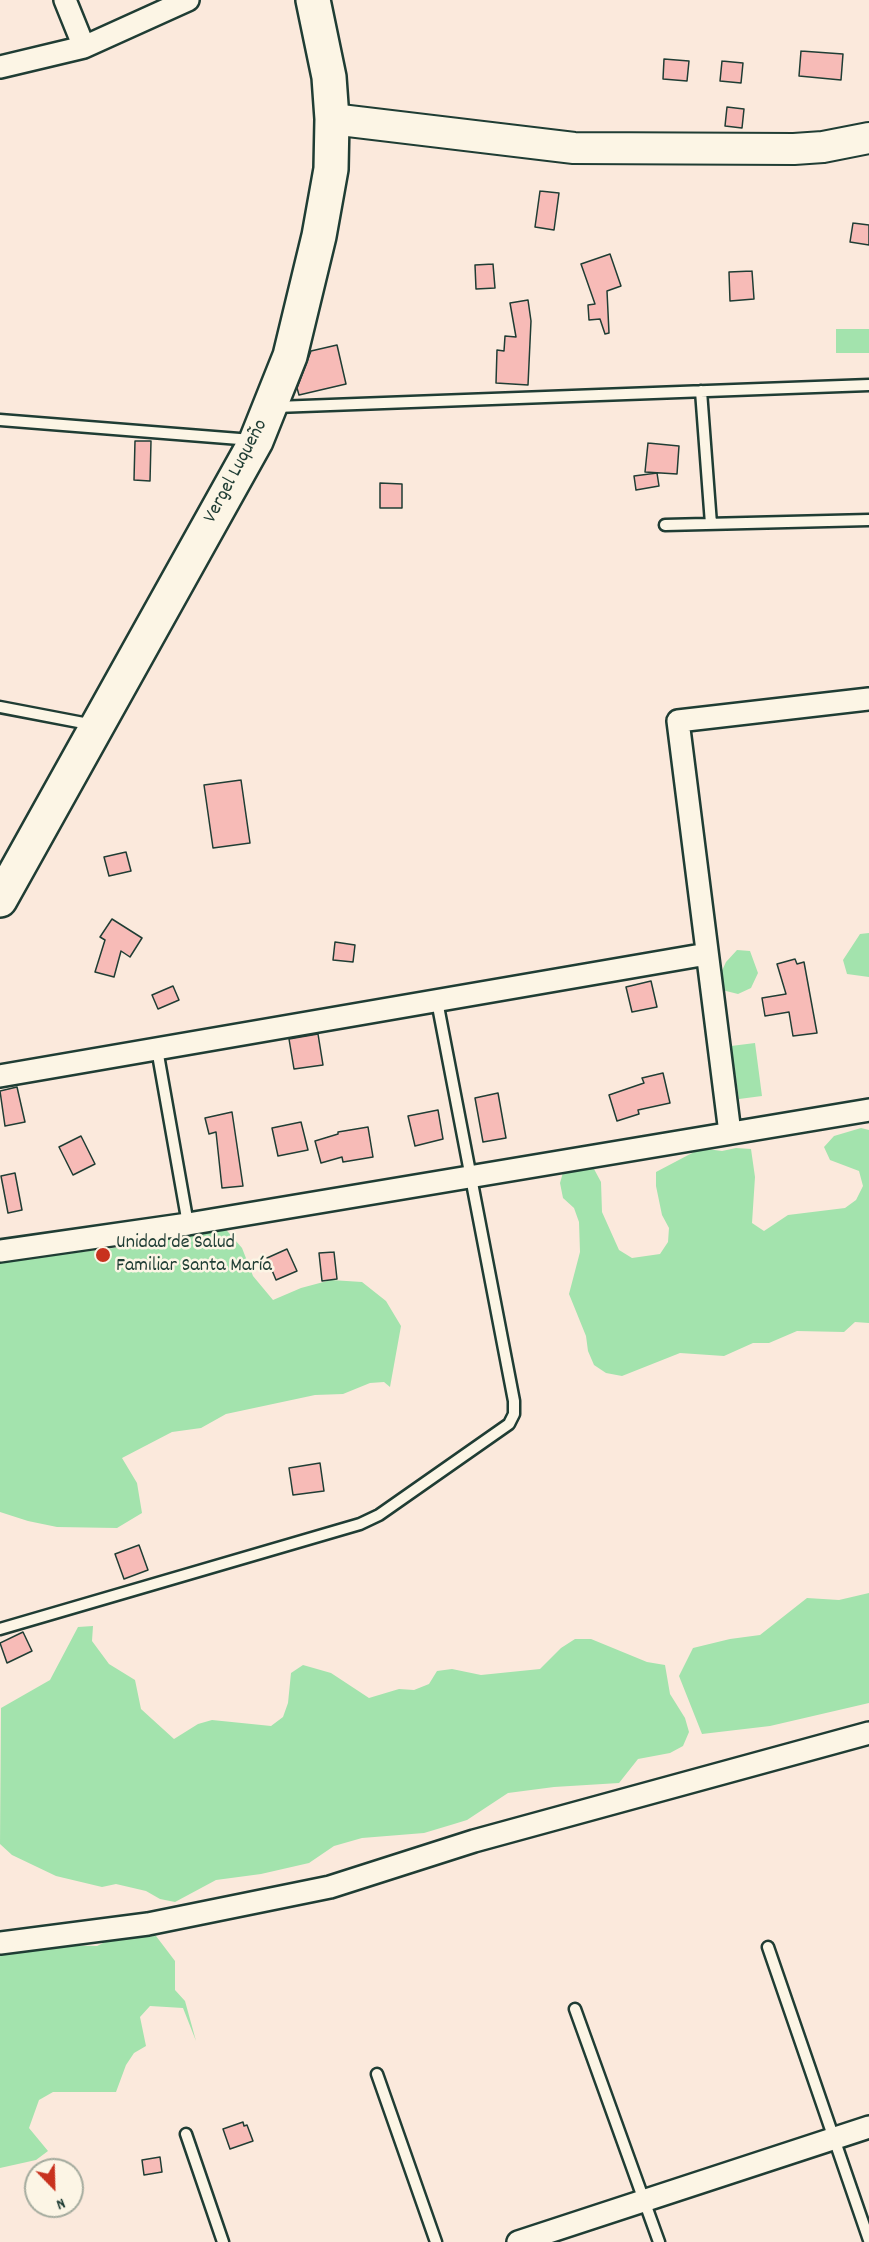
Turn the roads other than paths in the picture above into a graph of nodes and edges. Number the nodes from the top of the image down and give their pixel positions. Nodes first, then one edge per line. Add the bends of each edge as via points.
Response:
1 (65, 0) edge
2 (188, 0) edge
3 (313, 0) edge
4 (84, 47) junction
5 (0, 67) edge
6 (332, 119) junction
7 (869, 138) edge
8 (869, 385) edge
9 (701, 391) junction
10 (271, 407) junction
11 (0, 420) edge
12 (256, 441) junction
13 (869, 520) edge
14 (711, 524) junction
15 (665, 525) dead end
16 (869, 699) edge
17 (0, 706) edge
18 (99, 726) junction
19 (0, 900) edge
20 (707, 954) junction
21 (437, 1001) junction
22 (157, 1049) junction
23 (0, 1076) edge
24 (869, 1110) edge
25 (729, 1133) junction
26 (471, 1177) junction
27 (188, 1224) junction
28 (0, 1251) edge
29 (0, 1629) edge
30 (869, 1733) edge
31 (0, 1943) edge
32 (768, 1947) dead end
33 (575, 2009) dead end
34 (377, 2074) dead end
35 (869, 2127) edge
36 (186, 2134) dead end
37 (834, 2138) junction
38 (644, 2201) junction
39 (869, 2240) edge
40 (223, 2242) edge
41 (436, 2242) edge
42 (518, 2242) edge
43 (659, 2242) edge

1 - 4 street
2 - 4 street
3 - 6 main road, Vergel Luqueño via 327,68
4 - 5 street
6 - 7 street via 584,148 794,149
6 - 10 main road, Vergel Luqueño via 331,169 319,236 290,356
8 - 9 lane
9 - 10 lane
9 - 14 lane
10 - 12 main road, Vergel Luqueño
11 - 12 lane
12 - 18 main road, Vergel Luqueño
13 - 14 lane
14 - 15 lane
16 - 20 street via 678,721
17 - 18 lane
18 - 19 main road, Vergel Luqueño
20 - 21 street
20 - 25 street
21 - 22 street
21 - 26 lane
22 - 23 street
22 - 27 lane
24 - 25 street
25 - 26 street
26 - 27 street
26 - 29 lane via 514,1401 514,1414 498,1435 360,1524
27 - 28 street
30 - 31 street via 474,1841 330,1887 148,1924
32 - 37 lane
33 - 38 lane
34 - 41 lane
35 - 37 street
36 - 40 lane
37 - 38 street
37 - 39 lane
38 - 42 street
38 - 43 lane

